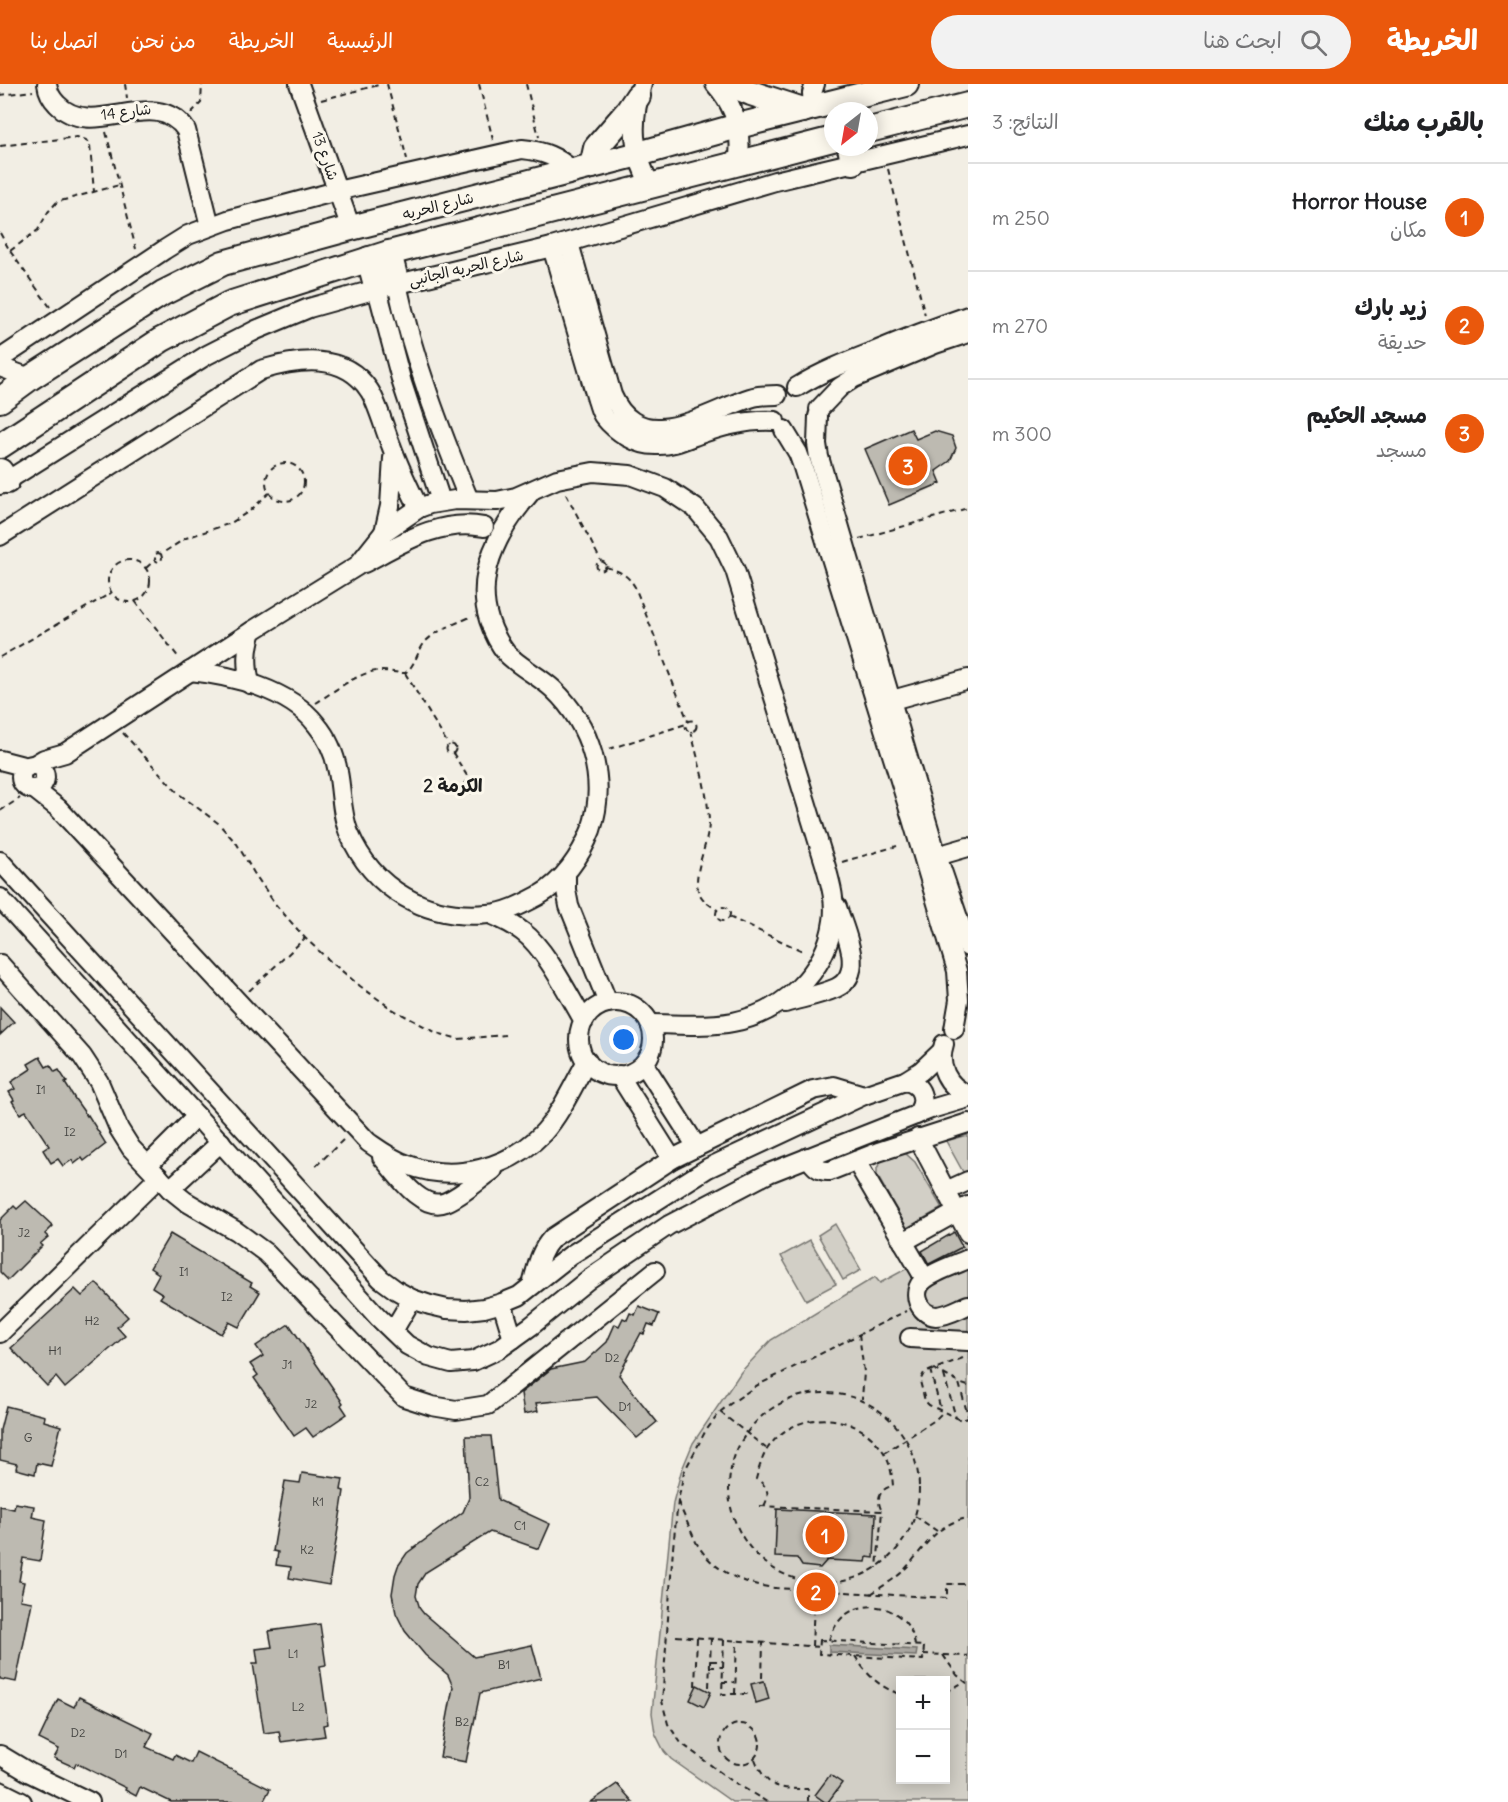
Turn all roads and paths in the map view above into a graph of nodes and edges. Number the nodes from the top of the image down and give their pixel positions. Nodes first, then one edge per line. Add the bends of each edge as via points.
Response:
1 (202, 84) edge
2 (299, 84) edge
3 (382, 84) edge
4 (387, 84) edge
5 (479, 84) edge
6 (526, 84) edge
7 (715, 84) edge
8 (729, 84) edge
9 (815, 84) edge
10 (906, 84) edge
11 (373, 85) edge
12 (47, 86) edge
13 (642, 88) edge
14 (0, 95) edge
15 (306, 104) junction
16 (968, 105) edge
17 (809, 109) junction
18 (101, 116) junction
19 (177, 118) junction
20 (738, 126) junction
21 (878, 128) edge
22 (968, 135) edge
23 (824, 142) edge
24 (0, 146) edge
25 (543, 152) junction
26 (497, 154) junction
27 (637, 154) junction
28 (878, 155) edge
29 (885, 155) junction
30 (846, 156) edge
31 (738, 164) junction
32 (582, 169) junction
33 (410, 174) junction
34 (119, 185) junction
35 (652, 187) junction
36 (338, 190) junction
37 (94, 192) junction
38 (210, 226) junction
39 (351, 228) junction
40 (0, 233) edge
41 (1, 239) edge
42 (561, 245) junction
43 (10, 251) junction
44 (379, 256) junction
45 (141, 266) junction
46 (212, 267) junction
47 (387, 286) junction
48 (163, 293) junction
49 (229, 304) junction
50 (968, 316) edge
51 (59, 320) junction
52 (182, 328) junction
53 (928, 329) junction
54 (968, 333) edge
55 (0, 359) edge
56 (0, 367) edge
57 (30, 378) junction
58 (797, 387) junction
59 (777, 395) junction
60 (604, 398) junction
61 (0, 400) edge
62 (818, 412) junction
63 (779, 426) junction
64 (440, 428) junction
65 (419, 435) junction
66 (0, 446) edge
67 (393, 453) junction
68 (557, 478) junction
69 (2, 479) edge
70 (533, 489) junction
71 (269, 493) junction
72 (441, 501) junction
73 (474, 501) junction
74 (419, 508) junction
75 (968, 508) edge
76 (403, 520) junction
77 (484, 527) junction
78 (831, 528) junction
79 (384, 532) junction
80 (0, 536) edge
81 (412, 538) junction
82 (844, 543) junction
83 (161, 554) junction
84 (490, 556) junction
85 (155, 560) junction
86 (601, 561) junction
87 (357, 566) junction
88 (606, 567) junction
89 (146, 568) junction
90 (111, 593) junction
91 (135, 601) junction
92 (486, 609) junction
93 (252, 631) junction
94 (0, 657) edge
95 (190, 671) junction
96 (405, 673) junction
97 (968, 679) edge
98 (250, 684) junction
99 (892, 700) junction
100 (303, 710) junction
101 (112, 722) junction
102 (687, 723) junction
103 (691, 731) junction
104 (449, 746) junction
105 (453, 753) junction
106 (594, 754) junction
107 (0, 760) edge
108 (0, 769) edge
109 (34, 776) junction
110 (469, 780) junction
111 (0, 811) edge
112 (919, 816) junction
113 (897, 846) dead end
114 (968, 847) edge
115 (938, 856) junction
116 (0, 861) edge
117 (826, 867) junction
118 (566, 873) junction
119 (833, 892) junction
120 (0, 898) edge
121 (717, 910) junction
122 (490, 914) junction
123 (729, 917) junction
124 (305, 938) junction
125 (968, 947) edge
126 (852, 954) junction
127 (821, 959) junction
128 (0, 964) edge
129 (836, 988) junction
130 (238, 1001) junction
131 (608, 1003) junction
132 (775, 1006) junction
133 (584, 1021) junction
134 (651, 1024) junction
135 (961, 1024) edge
136 (505, 1035) dead end
137 (942, 1051) junction
138 (587, 1061) junction
139 (644, 1064) junction
140 (619, 1076) junction
141 (905, 1081) junction
142 (864, 1095) junction
143 (968, 1096) edge
144 (916, 1115) junction
145 (197, 1116) junction
146 (968, 1123) edge
147 (362, 1135) junction
148 (918, 1138) junction
149 (220, 1142) junction
150 (697, 1147) junction
151 (511, 1157) junction
152 (808, 1157) junction
153 (672, 1159) junction
154 (856, 1161) junction
155 (316, 1166) dead end
156 (440, 1172) junction
157 (159, 1177) junction
158 (968, 1181) edge
159 (946, 1191) junction
160 (415, 1194) junction
161 (454, 1197) junction
162 (962, 1209) edge
163 (968, 1233) edge
164 (903, 1242) junction
165 (968, 1259) edge
166 (655, 1271) dead end
167 (925, 1279) junction
168 (532, 1286) junction
169 (412, 1299) junction
170 (502, 1303) junction
171 (920, 1305) junction
172 (968, 1305) edge
173 (393, 1331) junction
174 (0, 1333) edge
175 (860, 1334) junction
176 (910, 1338) dead end
177 (513, 1339) junction
178 (968, 1346) edge
179 (932, 1370) junction
180 (944, 1375) junction
181 (959, 1383) junction
182 (968, 1387) edge
183 (862, 1401) junction
184 (942, 1411) junction
185 (720, 1412) junction
186 (968, 1417) edge
187 (956, 1418) junction
188 (745, 1433) junction
189 (906, 1439) junction
190 (768, 1449) junction
191 (884, 1453) junction
192 (678, 1501) junction
193 (760, 1506) dead end
194 (764, 1506) junction
195 (882, 1511) junction
196 (915, 1516) junction
197 (968, 1518) edge
198 (937, 1531) junction
199 (877, 1568) junction
200 (814, 1583) junction
201 (968, 1584) edge
202 (814, 1591) junction
203 (871, 1594) junction
204 (676, 1636) dead end
205 (697, 1638) junction
206 (711, 1639) junction
207 (724, 1640) junction
208 (829, 1640) junction
209 (737, 1641) junction
210 (763, 1643) junction
211 (812, 1646) junction
212 (915, 1646) junction
213 (820, 1647) junction
214 (923, 1654) junction
215 (943, 1655) junction
216 (855, 1656) junction
217 (968, 1656) edge
218 (710, 1660) junction
219 (723, 1661) junction
220 (709, 1667) junction
221 (723, 1667) junction
222 (762, 1678) dead end
223 (964, 1681) junction
224 (722, 1682) junction
225 (735, 1682) junction
226 (968, 1684) edge
227 (695, 1686) dead end
228 (709, 1687) dead end
229 (950, 1689) edge
230 (896, 1693) edge
231 (735, 1694) junction
232 (751, 1694) dead end
233 (0, 1755) edge
234 (754, 1758) junction
235 (0, 1791) edge
236 (22, 1802) edge
237 (90, 1802) edge
238 (766, 1802) edge
239 (808, 1802) edge

1 - 19 path via 201,103 193,112
2 - 15 street, شارع 13
3 - 11 path
4 - 33 path
5 - 26 path
6 - 25 path
7 - 20 street
8 - 17 main road
9 - 17 street
10 - 17 main road, شارع الحريه
11 - 15 path
12 - 14 path
12 - 18 street, شارع 14 via 61,108 82,116
13 - 27 street via 634,119
13 - 32 main road
15 - 36 street, شارع 13
16 - 21 main road
17 - 20 main road, شارع الحريه
18 - 19 street, شارع 14 via 149,107
18 - 34 path
19 - 38 street via 186,130
20 - 27 main road, شارع الحريه
20 - 31 street
22 - 29 street, شارع الحريه الجانبى
23 - 31 main road
24 - 37 path via 77,136 86,140 90,146
25 - 26 street via 522,149
25 - 32 street
26 - 33 street
27 - 32 main road, شارع الحريه
27 - 35 street
28 - 29 street, شارع الحريه الجانبى
29 - 53 path
30 - 42 street, شارع الحريه الجانبى
31 - 35 main road
32 - 39 main road, شارع الحريه
33 - 36 street
34 - 37 path
34 - 45 path
35 - 44 main road
36 - 38 street
36 - 39 street, شارع 13
37 - 43 path via 57,201 38,230
38 - 45 street
39 - 46 main road, شارع الحريه
40 - 41 path
41 - 43 path
42 - 47 street, شارع الحريه الجانبى
42 - 60 street
43 - 51 path
44 - 47 main road
44 - 49 main road
45 - 51 street
46 - 48 main road, شارع الحريه
46 - 49 main road via 212,290
47 - 64 street via 406,328
47 - 65 street via 402,383
47 - 69 street, شارع الحريه الجانبى via 309,308 256,330 207,355
48 - 52 main road via 182,305
48 - 57 main road, شارع الحريه
49 - 52 main road
50 - 53 street
51 - 55 street
52 - 66 main road
53 - 58 street via 827,370
54 - 62 street via 854,378 834,392
56 - 57 street
57 - 61 main road, شارع الحريه
58 - 59 street
58 - 62 street via 814,396
59 - 60 street via 752,398 674,428 653,429 633,422
59 - 63 street via 772,412
60 - 63 street via 603,415 617,430 635,441 656,446 748,421
62 - 63 street via 807,430 796,433
62 - 78 street via 819,457
63 - 78 street via 798,453
64 - 65 street
64 - 73 street
65 - 72 street
67 - 74 street
67 - 79 street
67 - 80 street via 370,391 356,375 322,360 287,363 261,370
68 - 70 street
68 - 86 path
68 - 117 street via 593,472 630,475 665,488 695,508 719,537 735,570
70 - 73 street via 516,497
70 - 84 street via 501,532
71 - 71 path via 283,501 291,500 303,490 303,474 291,464 276,465 266,477
71 - 83 path via 231,523 186,538
72 - 73 street
72 - 74 street
73 - 77 street
74 - 76 street
75 - 82 path
76 - 79 street
76 - 81 street
77 - 81 street via 454,525
77 - 84 street
78 - 82 street
78 - 112 street
79 - 87 street
81 - 87 street
82 - 99 street
83 - 85 path via 155,554
83 - 85 path via 161,561
84 - 92 street via 485,582
85 - 89 path
86 - 88 path
86 - 88 path via 597,568 602,571
87 - 93 street
88 - 102 path via 631,580
89 - 90 path via 134,560 119,562 109,572
89 - 91 path via 147,591
90 - 91 path via 122,601
90 - 94 path
91 - 95 path
92 - 96 path via 426,641
92 - 106 street via 493,632 506,652 570,707
93 - 95 street
93 - 98 street via 246,648
95 - 98 street
95 - 101 street
96 - 100 path via 372,672
96 - 104 path
97 - 99 street
98 - 100 street
99 - 112 street
100 - 122 street via 330,746 349,832 365,863 390,888 421,906 455,915
101 - 109 street via 65,753 44,759
101 - 124 path via 179,794 218,823 237,844 276,905
102 - 103 path
102 - 103 path via 696,723 696,729
102 - 106 path
103 - 121 path via 709,825 697,882 703,899
104 - 105 path via 447,750
104 - 105 path via 455,747
105 - 110 path
106 - 118 street via 598,785 595,817 585,846
107 - 109 street
108 - 109 street
109 - 111 path
109 - 130 street via 58,808
110 - 110 path via 466,789 479,790 479,783
112 - 115 street
112 - 135 street via 957,972
113 - 117 path
114 - 115 street
115 - 125 street
116 - 169 street via 381,1279
117 - 119 street
118 - 122 street via 545,892 519,906
118 - 131 street via 569,906
119 - 126 street
119 - 127 street via 833,921
120 - 145 street
121 - 123 path via 718,918
121 - 123 path via 728,909
122 - 133 street via 525,933 538,947
123 - 127 path
124 - 130 path
124 - 136 path via 360,986 437,1034 459,1039
126 - 127 street
126 - 129 street via 851,974
127 - 129 street
127 - 132 street via 797,990
128 - 157 street via 82,1056 99,1082 118,1130
129 - 132 street
130 - 147 street
131 - 133 street via 598,1006
131 - 134 street via 638,1008
132 - 134 street via 754,1017 731,1022
133 - 138 street via 579,1042
134 - 139 street via 654,1038
135 - 137 street via 948,1035
137 - 141 street
137 - 143 street via 946,1077
138 - 140 street via 602,1072
138 - 151 street via 544,1132
139 - 140 street
139 - 150 street
140 - 153 street
141 - 142 street
141 - 144 street via 922,1094 922,1105
142 - 150 street via 834,1086 820,1088
142 - 168 street via 708,1168 572,1255
143 - 144 street
144 - 152 street
145 - 149 street
145 - 157 street
146 - 148 street
147 - 155 path
147 - 156 street via 408,1166
147 - 160 street
148 - 154 street
148 - 159 street
149 - 157 street
149 - 173 street
150 - 153 street
151 - 156 street via 470,1172
151 - 161 street
152 - 154 street via 824,1171
152 - 177 street via 669,1225
153 - 168 street via 552,1238 539,1258
154 - 164 street
156 - 160 street
156 - 161 street
157 - 166 street via 193,1206 266,1253 404,1397 432,1406 456,1410 488,1405
157 - 174 street
158 - 159 street
159 - 162 street
160 - 161 street via 434,1204
162 - 163 street
162 - 164 street
164 - 167 street
165 - 167 street
167 - 171 street via 917,1294
168 - 170 street
169 - 170 street via 457,1309
169 - 173 street
170 - 177 street
171 - 172 street via 927,1313 938,1316
171 - 175 path
173 - 177 street via 407,1345 451,1363 473,1361
175 - 183 path
175 - 185 path via 756,1386
176 - 178 street
178 - 179 path
179 - 180 path
179 - 184 path
179 - 184 path via 920,1378 924,1399
180 - 181 path
180 - 187 path
181 - 182 path
181 - 186 path
183 - 188 path via 819,1392 797,1396 777,1404
183 - 189 path via 892,1421
184 - 187 path
184 - 189 path
185 - 188 path
185 - 192 path via 690,1458
186 - 187 path
188 - 190 path
188 - 200 path via 730,1467 728,1485 729,1502 741,1536 752,1551 780,1573
189 - 191 path
189 - 196 path via 919,1483
190 - 191 path via 776,1438 798,1424 824,1419 862,1430
190 - 194 path via 756,1479 768,1492
191 - 195 path via 893,1486 881,1493 878,1502
192 - 202 path via 697,1543 726,1572 764,1587
192 - 238 path via 664,1713 681,1743
193 - 194 path
194 - 195 path
195 - 199 path
196 - 198 path
196 - 199 path via 901,1545
197 - 198 path via 955,1520
198 - 203 path via 899,1575
199 - 200 path via 847,1581
200 - 202 path
201 - 203 path via 947,1584 947,1598
202 - 203 path
202 - 211 path
204 - 205 path
205 - 206 path
205 - 227 path
206 - 207 path
206 - 218 path
207 - 209 path
207 - 219 path
208 - 212 path
208 - 212 path via 844,1616 875,1606 904,1620
208 - 213 path via 820,1640
209 - 210 path
209 - 225 path
210 - 211 path
210 - 222 path
211 - 213 path
212 - 214 path via 924,1646
213 - 216 path via 819,1654
214 - 215 path
214 - 216 path via 923,1660
215 - 217 path
215 - 223 path
216 - 230 path via 875,1681
218 - 219 path
218 - 220 path
219 - 221 path
220 - 221 path
220 - 228 path
221 - 224 path
223 - 226 path
223 - 229 path
224 - 225 path
224 - 231 path via 722,1694
225 - 231 path
231 - 232 path
233 - 237 street
234 - 234 path via 760,1747 754,1730 737,1724 726,1730 720,1741 726,1758 743,1764
234 - 239 path via 771,1785 807,1789
235 - 236 street

